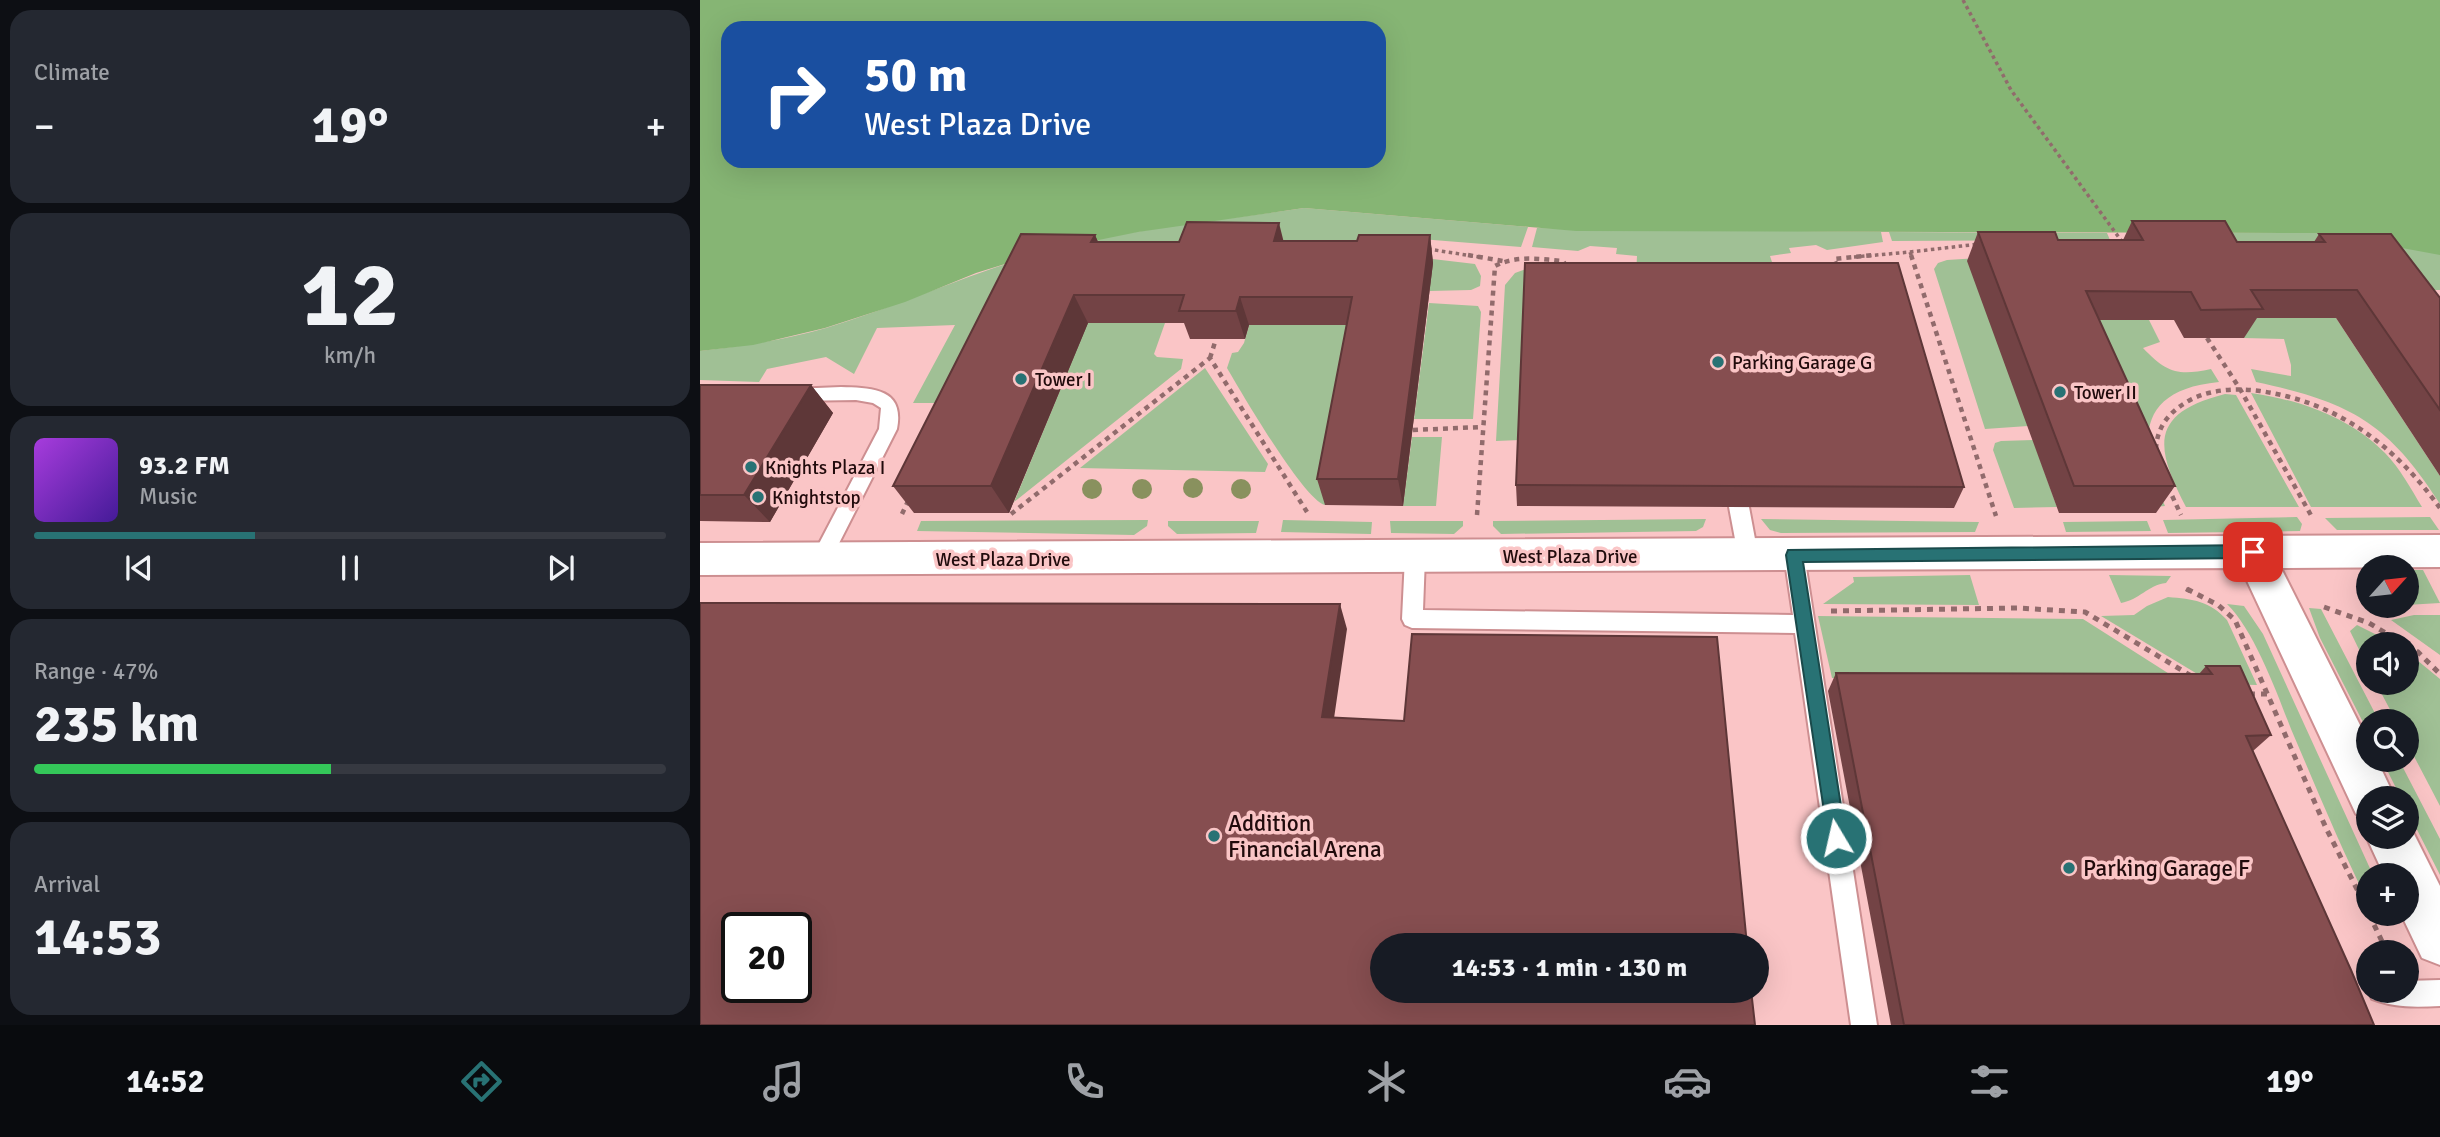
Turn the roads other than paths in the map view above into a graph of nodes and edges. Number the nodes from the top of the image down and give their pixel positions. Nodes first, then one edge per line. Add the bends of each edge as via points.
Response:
1 (778, 395) edge
2 (1739, 507) edge
3 (2440, 551) edge
4 (1748, 555) junction
5 (1794, 555) junction
6 (1415, 557) junction
7 (700, 559) edge
8 (821, 559) junction
9 (2262, 570) junction
10 (1813, 618) junction
11 (2366, 786) edge
12 (2396, 849) edge
13 (2440, 940) edge
14 (2440, 993) edge
15 (2419, 994) edge
16 (1864, 1025) edge

1 - 8 lane via 871,394 885,401 891,412 888,429
2 - 4 lane
3 - 9 street, West Plaza Drive via 2331,552
4 - 5 street, West Plaza Drive
4 - 6 street, West Plaza Drive
5 - 9 street, West Plaza Drive
5 - 10 lane
6 - 8 street, West Plaza Drive
6 - 10 lane via 1412,620
7 - 8 street, West Plaza Drive
9 - 11 street
10 - 16 lane
12 - 13 street
14 - 15 lane

